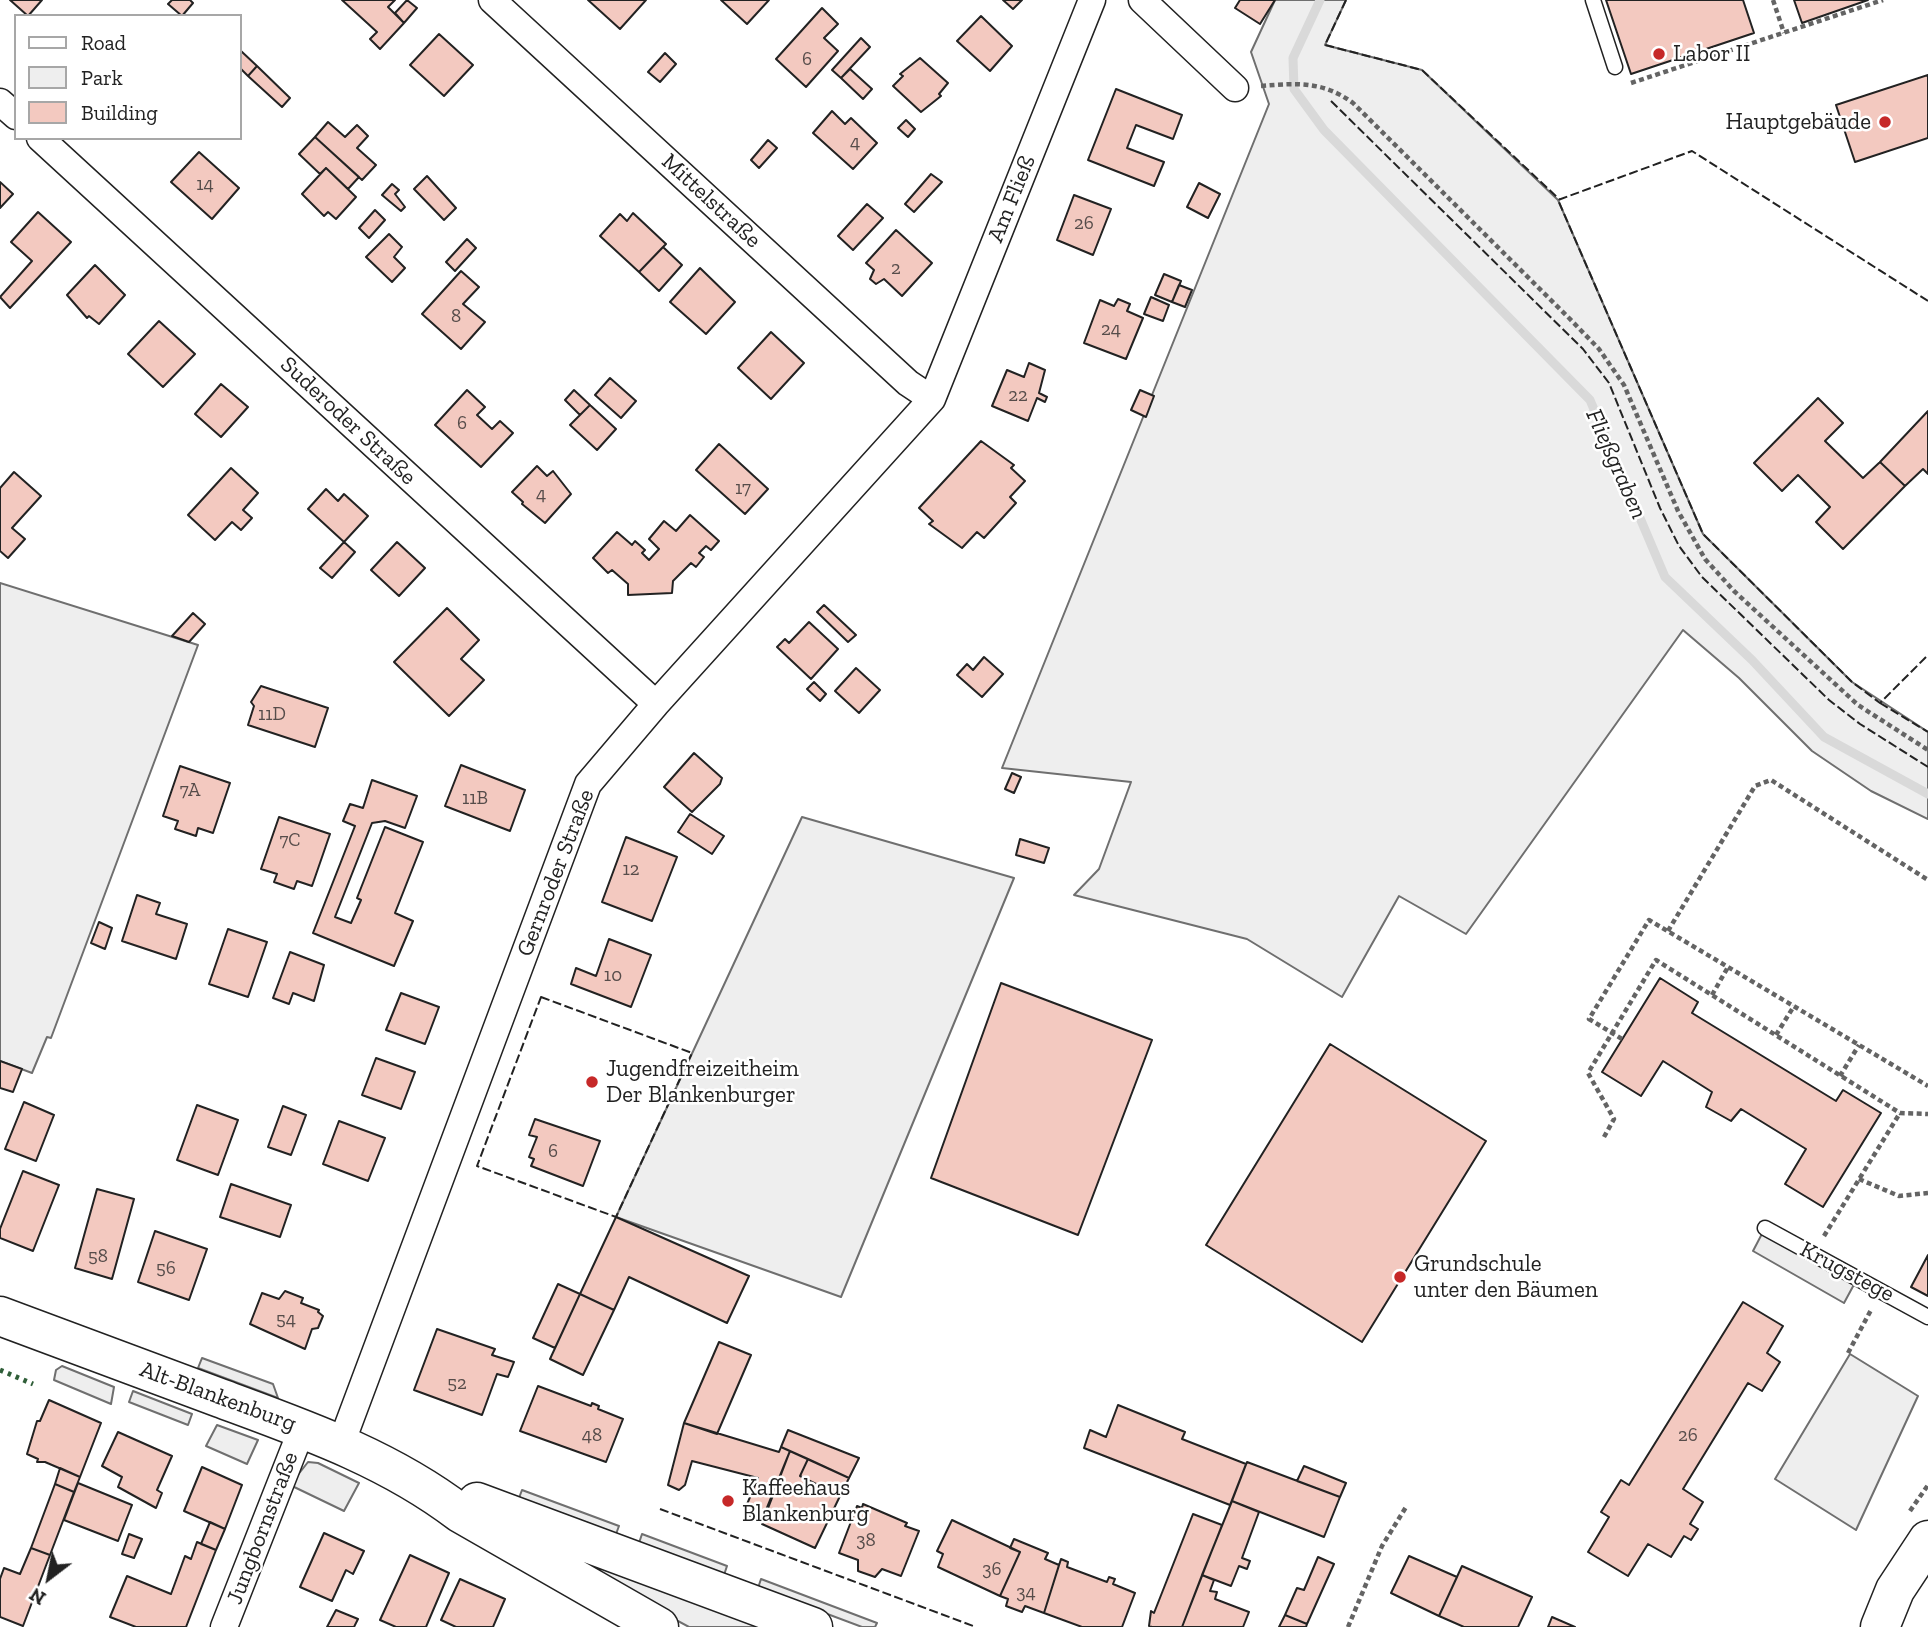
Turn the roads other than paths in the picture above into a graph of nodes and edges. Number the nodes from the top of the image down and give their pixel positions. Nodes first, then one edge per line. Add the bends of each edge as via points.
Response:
1 (492, 0) edge
2 (1092, 0) edge
3 (1142, 0) edge
4 (1593, 0) edge
5 (1615, 67) road end
6 (1235, 88) dead end
7 (0, 102) edge
8 (14, 114) edge
9 (42, 140) edge
10 (932, 399) junction
11 (656, 704) junction
12 (1765, 1228) dead end
13 (0, 1316) edge
14 (1928, 1317) edge
15 (302, 1429) junction
16 (341, 1444) junction
17 (430, 1491) junction
18 (1928, 1540) edge
19 (224, 1627) edge
20 (659, 1627) edge
21 (813, 1627) edge
22 (1880, 1627) edge

1 - 10 street, Mittelstraße via 908,383
2 - 10 street, Am Fließ
3 - 6 street
4 - 5 lane
7 - 8 street
9 - 11 street, Suderoder Straße
10 - 11 street, Gernroder Straße
11 - 16 street, Gernroder Straße via 588,784
12 - 14 lane, Krugstege
13 - 15 main road, Alt-Blankenburg
15 - 16 main road, Alt-Blankenburg
15 - 19 street, Jungbornstraße
16 - 17 main road, Alt-Blankenburg
17 - 20 main road, Alt-Blankenburg via 460,1513
17 - 21 main road, Alt-Blankenburg via 478,1502
18 - 22 main road via 1895,1590

